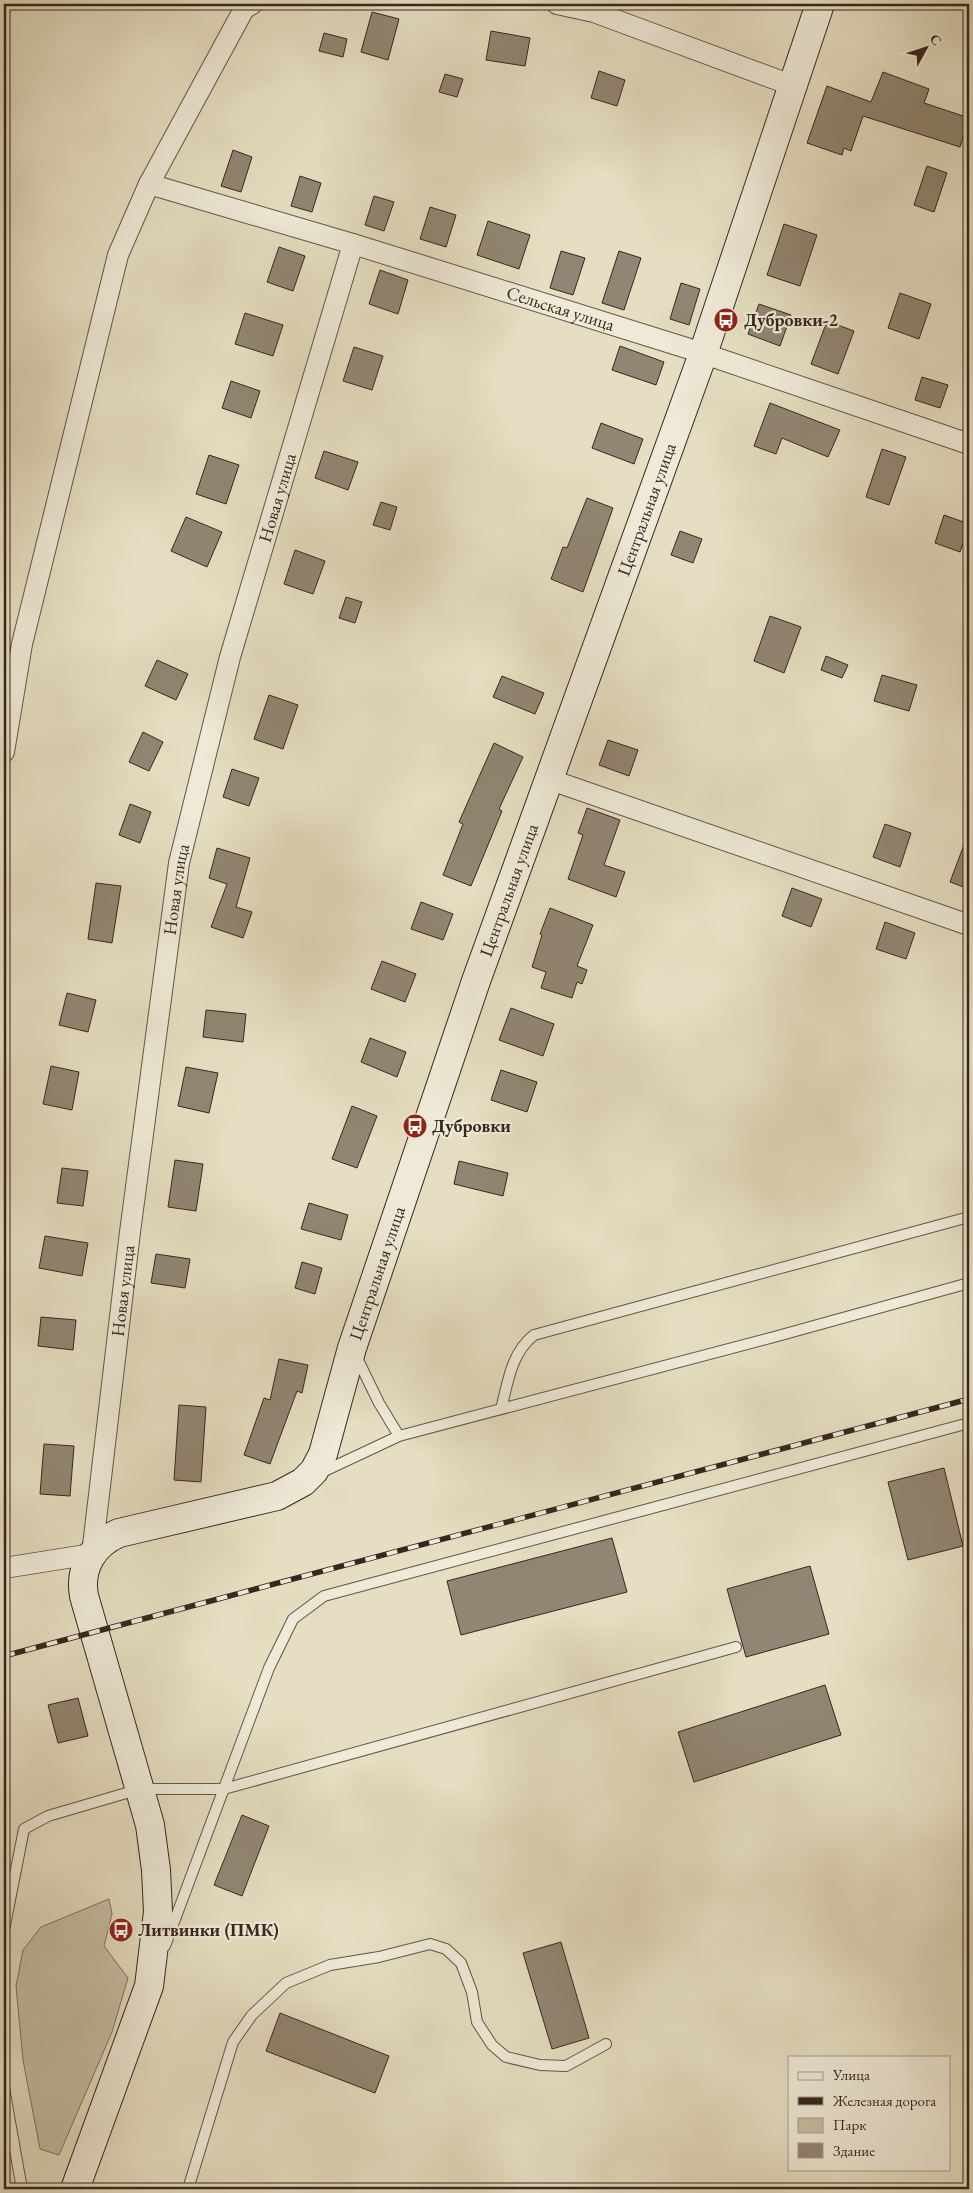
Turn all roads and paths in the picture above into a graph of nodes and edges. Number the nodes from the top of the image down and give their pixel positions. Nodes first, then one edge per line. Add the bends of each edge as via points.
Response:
1 (252, 4) edge
2 (557, 4) edge
3 (820, 4) edge
4 (793, 84) junction
5 (149, 184) junction
6 (353, 244) junction
7 (703, 354) junction
8 (969, 444) edge
9 (4, 752) edge
10 (550, 780) junction
11 (969, 924) edge
12 (969, 1217) edge
13 (969, 1283) edge
14 (352, 1348) junction
15 (501, 1409) junction
16 (969, 1422) edge
17 (399, 1436) junction
18 (310, 1476) junction
19 (92, 1554) junction
20 (4, 1568) edge
21 (736, 1647) dead end
22 (140, 1789) junction
23 (224, 1789) junction
24 (4, 1930) edge
25 (149, 1986) junction
26 (606, 2044) dead end
27 (4, 2088) edge
28 (22, 2189) edge
29 (75, 2189) edge
30 (188, 2189) edge

1 - 5 street via 244,9
2 - 4 street via 594,12
3 - 4 street, Центральная улица
4 - 7 street, Центральная улица
5 - 6 street, Сельская улица
5 - 9 street via 118,255 22,644
6 - 7 street, Сельская улица
6 - 19 street, Новая улица via 230,657 179,863
7 - 8 street, Сельская улица
7 - 10 street, Центральная улица
10 - 11 street
10 - 14 street, Центральная улица via 476,981
12 - 15 lane via 534,1335 522,1344 513,1360
13 - 15 lane
14 - 17 lane via 378,1403
14 - 18 street, Центральная улица via 325,1450
15 - 17 lane
16 - 23 lane via 324,1596 293,1619 270,1668
17 - 18 lane
18 - 19 street, Центральная улица via 277,1496 119,1533 102,1543
19 - 20 street
19 - 22 street via 83,1579 84,1596
21 - 23 lane
22 - 23 lane
22 - 24 lane via 48,1816 24,1829
22 - 25 street via 153,1842 158,1893
23 - 25 lane
25 - 29 street
26 - 30 lane via 566,2066 540,2065 506,2057 477,2022 472,1992 461,1963 446,1949 430,1944 330,1966 286,1983 252,2015 234,2042
27 - 28 lane

